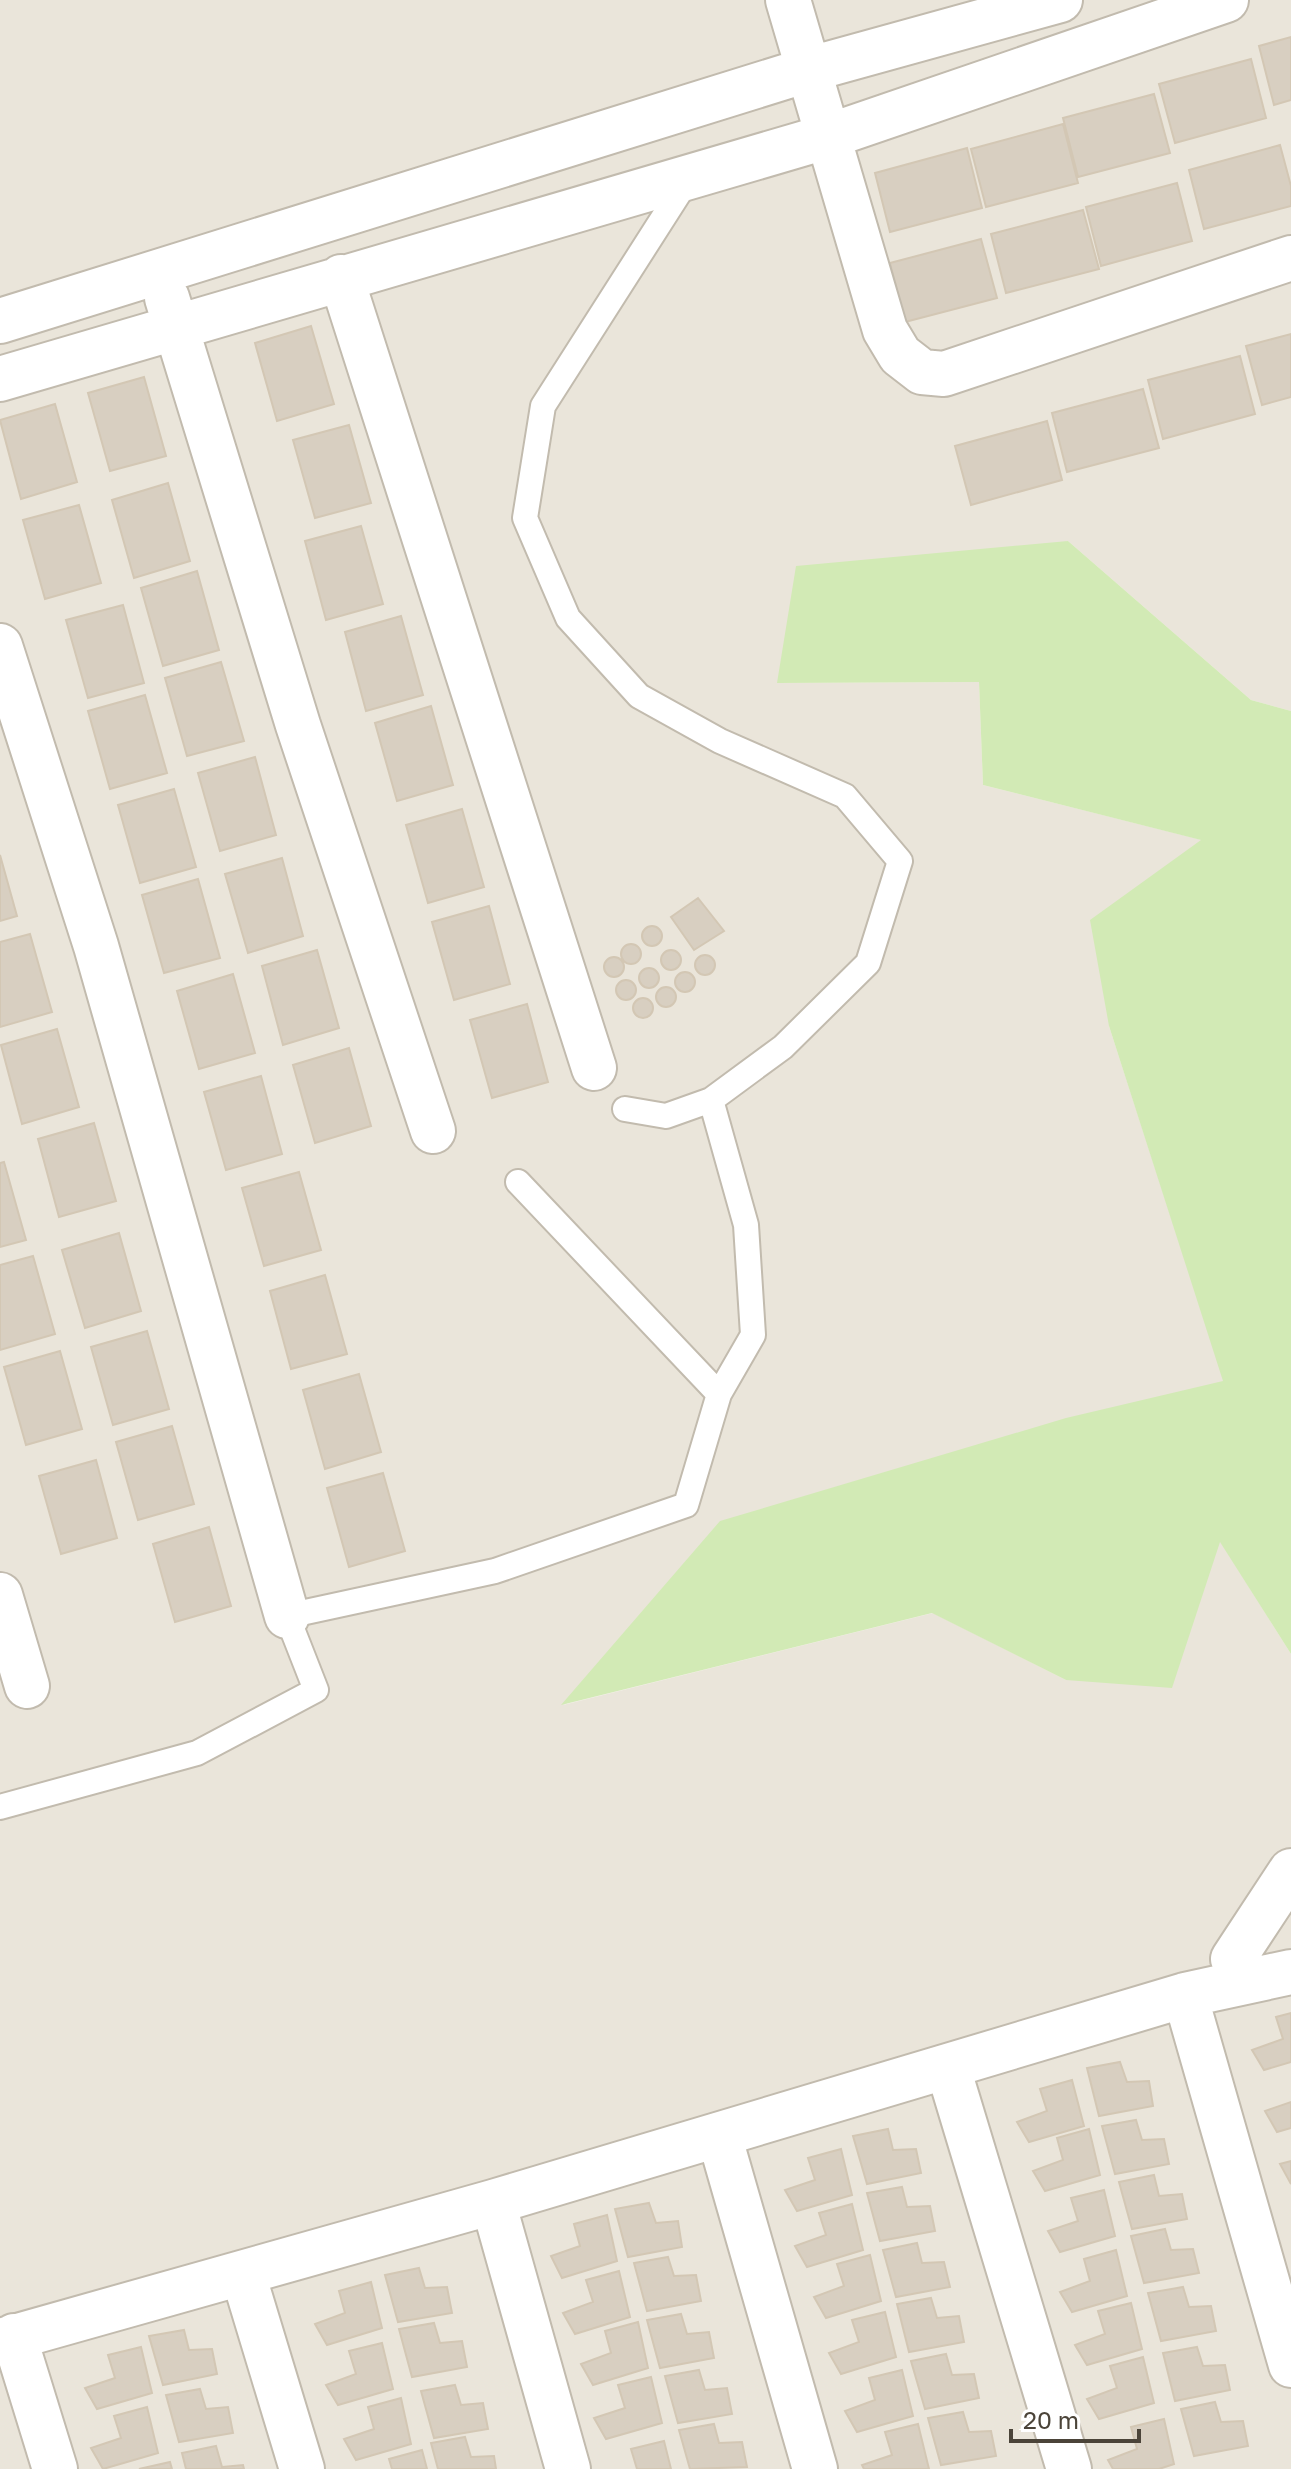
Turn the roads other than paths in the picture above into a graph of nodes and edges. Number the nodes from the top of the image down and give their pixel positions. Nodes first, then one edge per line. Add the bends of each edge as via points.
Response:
1 (788, 0) edge
2 (1057, 0) edge
3 (1226, 0) edge
4 (1077, 49) junction
5 (807, 70) junction
6 (829, 136) junction
7 (689, 177) junction
8 (1291, 258) edge
9 (158, 273) junction
10 (341, 277) junction
11 (0, 321) edge
12 (176, 325) junction
13 (0, 379) edge
14 (0, 646) edge
15 (594, 1068) dead end
16 (711, 1100) junction
17 (625, 1109) dead end
18 (433, 1131) dead end
19 (518, 1182) dead end
20 (719, 1394) junction
21 (0, 1595) edge
22 (287, 1616) junction
23 (27, 1686) dead end
24 (0, 1807) edge
25 (1291, 1871) edge
26 (1233, 1959) dead end
27 (1291, 1972) edge
28 (1185, 1995) junction
29 (948, 2068) junction
30 (719, 2135) junction
31 (493, 2202) junction
32 (243, 2274) junction
33 (7, 2338) edge
34 (1291, 2365) edge
35 (55, 2469) edge
36 (302, 2469) edge
37 (568, 2469) edge
38 (815, 2469) edge
39 (1069, 2469) edge

1 - 5 street
2 - 4 street
2 - 5 street
3 - 4 street
4 - 6 street
5 - 6 street
5 - 9 street
6 - 7 street
6 - 8 street via 885,330 900,355 922,372 944,374
7 - 10 street
7 - 16 lane via 543,406 525,518 568,618 639,696 720,741 845,796 900,861 868,963 783,1047
9 - 11 street
9 - 12 street
10 - 12 street
10 - 15 street
12 - 13 street
12 - 18 street via 298,725
14 - 22 street via 96,946
16 - 17 lane via 666,1116
16 - 20 lane via 746,1225 753,1335
19 - 20 lane
20 - 22 lane via 686,1505 495,1571
21 - 23 street
22 - 24 lane via 316,1690 197,1753
25 - 26 street
27 - 28 street
28 - 29 street
28 - 34 street
29 - 30 street
29 - 39 street
30 - 31 street
30 - 38 street
31 - 32 street
31 - 37 street
32 - 33 street
32 - 36 street
33 - 35 street

